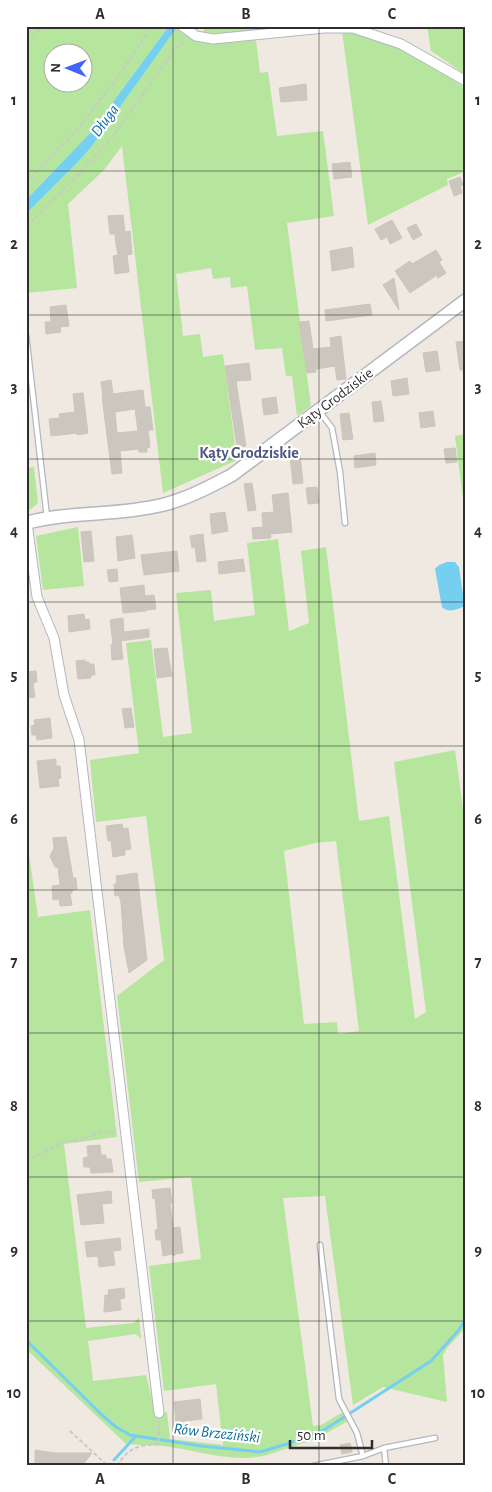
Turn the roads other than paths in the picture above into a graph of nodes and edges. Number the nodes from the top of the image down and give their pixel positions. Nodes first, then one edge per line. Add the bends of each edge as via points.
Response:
1 (182, 26) edge
2 (466, 81) edge
3 (466, 300) edge
4 (26, 335) edge
5 (318, 410) junction
6 (46, 518) junction
7 (26, 523) edge
8 (345, 523) dead end
9 (320, 1245) dead end
10 (158, 1413) road end
11 (435, 1438) dead end
12 (384, 1448) junction
13 (363, 1456) junction
14 (314, 1466) edge
15 (386, 1466) edge

1 - 2 street via 194,35 213,40 353,28 401,44
3 - 5 street, Kąty Grodziskie
4 - 6 lane
5 - 6 street, Kąty Grodziskie via 232,475 179,500 129,511
5 - 8 lane via 332,428
6 - 7 street, Kąty Grodziskie
7 - 10 street via 37,597 54,638 64,695 79,740
9 - 13 lane via 339,1399 356,1432
11 - 12 lane
12 - 13 lane
12 - 15 lane
13 - 14 lane

